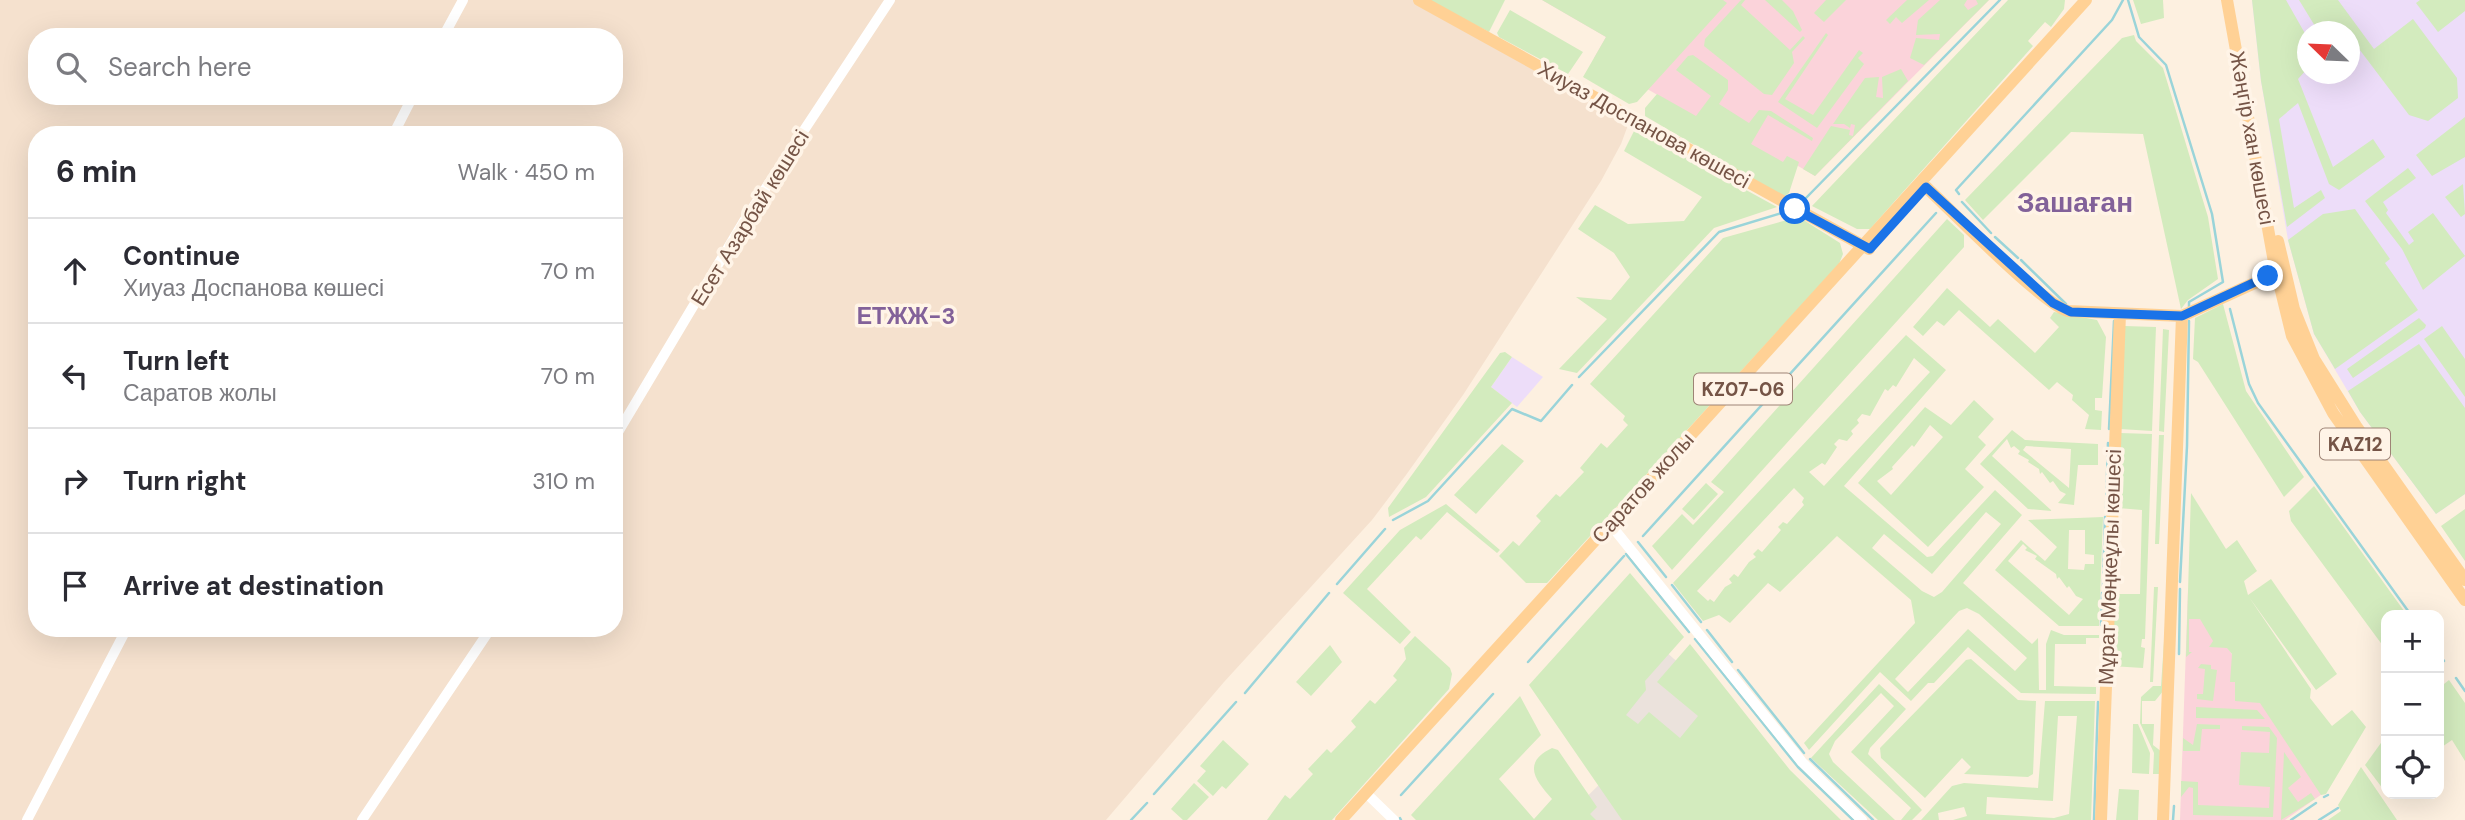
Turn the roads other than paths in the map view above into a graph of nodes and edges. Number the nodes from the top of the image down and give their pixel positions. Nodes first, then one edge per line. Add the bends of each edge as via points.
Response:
1 (463, 0) edge
2 (890, 0) edge
3 (1419, 0) edge
4 (2086, 0) edge
5 (2096, 0) edge
6 (2227, 0) edge
7 (2234, 0) edge
8 (448, 28) edge
9 (408, 105) edge
10 (397, 126) edge
11 (1926, 187) junction
12 (1866, 248) junction
13 (2281, 271) junction
14 (2120, 314) junction
15 (2182, 316) junction
16 (623, 424) edge
17 (1613, 526) junction
18 (2465, 580) edge
19 (2465, 600) edge
20 (122, 637) edge
21 (485, 637) edge
22 (1369, 795) junction
23 (27, 820) edge
24 (362, 820) edge
25 (1341, 820) edge
26 (1352, 820) edge
27 (1394, 820) edge
28 (1862, 820) edge
29 (2101, 820) edge
30 (2164, 820) edge

1 - 8 street
2 - 16 street, Есет Азарбай көшесі via 744,221
3 - 12 main road, Хиуаз Доспанова көшесі
4 - 12 main road, Саратов жолы / KZ07-06
5 - 11 main road, Саратов жолы / KZ07-06
6 - 13 main road, Жәңгір хан көшесі / KAZ12
7 - 13 main road, Жәңгір хан көшесі / KAZ12
9 - 10 street
11 - 12 main road, Саратов жолы / KZ07-06
11 - 14 main road via 2058,307 2071,312
12 - 17 main road, Саратов жолы / KZ07-06
13 - 15 main road
13 - 18 main road, Жәңгір хан көшесі / KAZ12 via 2314,359
13 - 19 main road, Жәңгір хан көшесі / KAZ12 via 2292,336 2333,413
14 - 15 main road
14 - 29 main road, Мұрат Мөңкеұлы көшесі
15 - 30 main road
17 - 22 main road, Саратов жолы / KZ07-06
17 - 28 street via 1802,762
20 - 23 street
21 - 24 street
22 - 25 main road, Саратов жолы / KZ07-06
22 - 26 main road, Саратов жолы / KZ07-06
22 - 27 street

